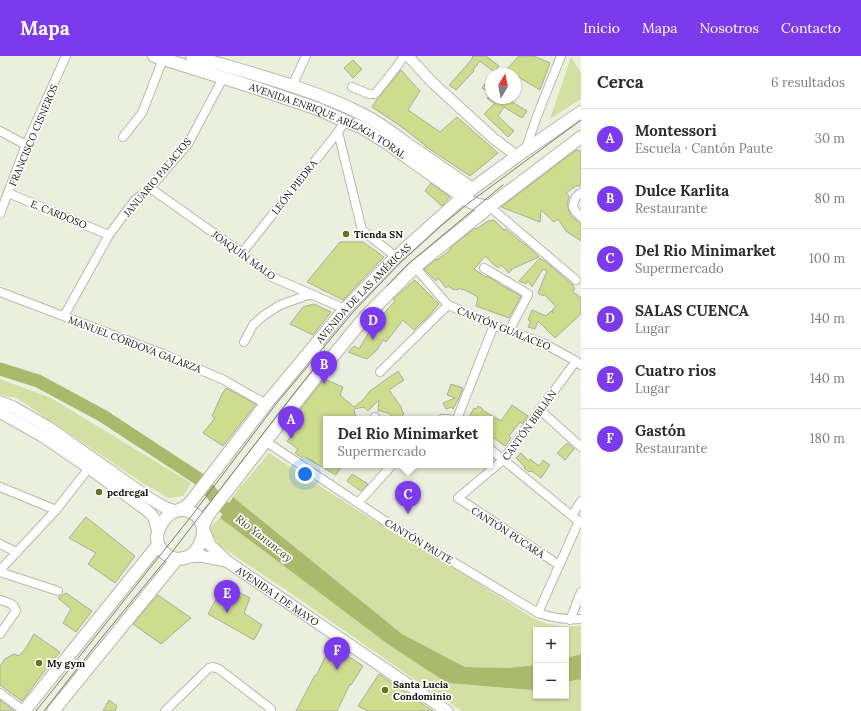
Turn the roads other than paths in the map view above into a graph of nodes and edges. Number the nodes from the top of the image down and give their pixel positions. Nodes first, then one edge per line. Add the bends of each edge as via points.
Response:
1 (66, 56) edge
2 (192, 56) edge
3 (306, 56) edge
4 (404, 56) edge
5 (408, 56) edge
6 (561, 56) edge
7 (158, 57) edge
8 (223, 78) junction
9 (292, 86) junction
10 (352, 87) dead end
11 (581, 112) edge
12 (345, 121) junction
13 (0, 131) edge
14 (338, 132) junction
15 (123, 137) dead end
16 (578, 141) edge
17 (26, 146) junction
18 (521, 154) junction
19 (150, 188) junction
20 (468, 193) junction
21 (581, 193) edge
22 (8, 194) junction
23 (490, 207) junction
24 (0, 214) edge
25 (581, 217) edge
26 (110, 235) junction
27 (242, 253) junction
28 (396, 257) junction
29 (415, 267) junction
30 (484, 268) dead end
31 (576, 280) dead end
32 (0, 292) edge
33 (311, 294) junction
34 (448, 305) junction
35 (345, 309) junction
36 (64, 316) junction
37 (494, 324) junction
38 (509, 331) junction
39 (244, 342) dead end
40 (317, 342) junction
41 (578, 363) edge
42 (320, 371) junction
43 (380, 372) dead end
44 (0, 402) edge
45 (266, 404) junction
46 (540, 410) junction
47 (1, 416) edge
48 (458, 416) edge
49 (265, 441) junction
50 (581, 447) edge
51 (493, 452) edge
52 (503, 460) junction
53 (90, 468) junction
54 (389, 468) edge
55 (0, 487) edge
56 (458, 498) joint
57 (581, 501) edge
58 (358, 503) junction
59 (56, 510) junction
60 (178, 511) junction
61 (577, 519) edge
62 (205, 524) junction
63 (158, 532) junction
64 (0, 544) edge
65 (158, 546) junction
66 (16, 552) junction
67 (182, 558) junction
68 (228, 562) junction
69 (559, 565) junction
70 (0, 571) edge
71 (58, 591) dead end
72 (581, 592) edge
73 (0, 600) edge
74 (538, 613) junction
75 (581, 619) edge
76 (570, 620) junction
77 (0, 634) edge
78 (0, 693) edge
79 (271, 710) edge
80 (24, 711) edge
81 (53, 711) edge
82 (165, 711) edge
83 (447, 711) edge

1 - 17 street, FRANCISCO CISNEROS
2 - 9 main road, AVENIDA ENRIQUE ARÍZAGA TORAL
3 - 9 street
4 - 10 street via 375,94
5 - 18 street via 493,138
6 - 18 street
7 - 8 main road, AVENIDA ENRIQUE ARÍZAGA TORAL
7 - 15 street via 142,113
8 - 12 main road, AVENIDA ENRIQUE ARÍZAGA TORAL via 318,108
8 - 19 street, JANUARIO PALACIOS via 188,144
9 - 20 main road, AVENIDA ENRIQUE ARÍZAGA TORAL via 313,92 363,114 389,130
11 - 18 main road, AVENIDA DE LAS AMÉRICAS
12 - 14 street, LEÓN PIEDRA
12 - 20 main road, AVENIDA ENRIQUE ARÍZAGA TORAL via 361,127
13 - 17 street
14 - 27 street, LEÓN PIEDRA
14 - 28 street via 362,230
16 - 23 main road, AVENIDA DE LAS AMÉRICAS
17 - 22 street, FRANCISCO CISNEROS
18 - 20 main road, AVENIDA DE LAS AMÉRICAS
19 - 26 street, JANUARIO PALACIOS via 134,201
19 - 27 street, JOAQUÍN MALO
20 - 23 main road, AVENIDA ENRIQUE ARÍZAGA TORAL via 470,202
20 - 28 main road, AVENIDA DE LAS AMÉRICAS
21 - 25 street via 575,198 573,207
22 - 24 street, FRANCISCO CISNEROS
22 - 26 street, E. CARDOSO
23 - 29 main road, AVENIDA DE LAS AMÉRICAS
23 - 31 street
26 - 36 street, JANUARIO PALACIOS
27 - 33 street, JOAQUÍN MALO via 272,277
28 - 35 main road, AVENIDA DE LAS AMÉRICAS
29 - 34 street, CANTÓN GUALACEO
29 - 42 main road, AVENIDA DE LAS AMÉRICAS via 365,317
30 - 38 street via 528,294
32 - 36 street, MANUEL CÓRDOVA GALARZA
33 - 35 street, JOAQUÍN MALO
33 - 39 street via 280,304 263,316 253,325
34 - 37 street, CANTÓN GUALACEO
34 - 43 street
35 - 40 main road, AVENIDA DE LAS AMÉRICAS
36 - 45 street, MANUEL CÓRDOVA GALARZA via 222,378
37 - 38 street, CANTÓN GUALACEO
37 - 48 street
38 - 41 street, CANTÓN GUALACEO via 549,346
40 - 42 main road
40 - 45 main road, AVENIDA DE LAS AMÉRICAS
41 - 46 street, CANTÓN BIBLIÁN
42 - 49 main road, AVENIDA DE LAS AMÉRICAS
44 - 60 main road via 48,427 159,505
45 - 60 main road, AVENIDA DE LAS AMÉRICAS via 213,475 193,499
46 - 50 street
46 - 52 street, CANTÓN BIBLIÁN
47 - 53 main road via 42,436
49 - 58 street, CANTÓN PAUTE
49 - 62 main road, AVENIDA DE LAS AMÉRICAS
51 - 52 street
52 - 56 street, CANTÓN BIBLIÁN
52 - 61 street
53 - 59 street
53 - 63 main road via 150,513
54 - 58 street
55 - 59 street
56 - 69 street, CANTÓN PUCARÁ
57 - 61 street
58 - 74 street, CANTÓN PAUTE
59 - 66 street
60 - 62 main road via 189,511
60 - 63 main road, AVENIDA DE LAS AMÉRICAS via 164,521
61 - 69 street
62 - 67 main road, AVENIDA DE LAS AMÉRICAS via 198,548
62 - 68 main road, AVENIDA 1 DE MAYO via 210,545
63 - 65 main road
64 - 66 street
65 - 67 main road via 162,552
65 - 80 main road
66 - 70 street
67 - 68 main road, AVENIDA 1 DE MAYO via 200,556
67 - 81 main road, AVENIDA DE LAS AMÉRICAS
68 - 83 main road, AVENIDA 1 DE MAYO
69 - 74 street
70 - 71 street
72 - 76 street
73 - 77 street via 11,604 16,611
74 - 76 street, CANTÓN PAUTE
75 - 76 street, CANTÓN PAUTE
78 - 80 street
79 - 82 street via 219,668 213,667 208,668

